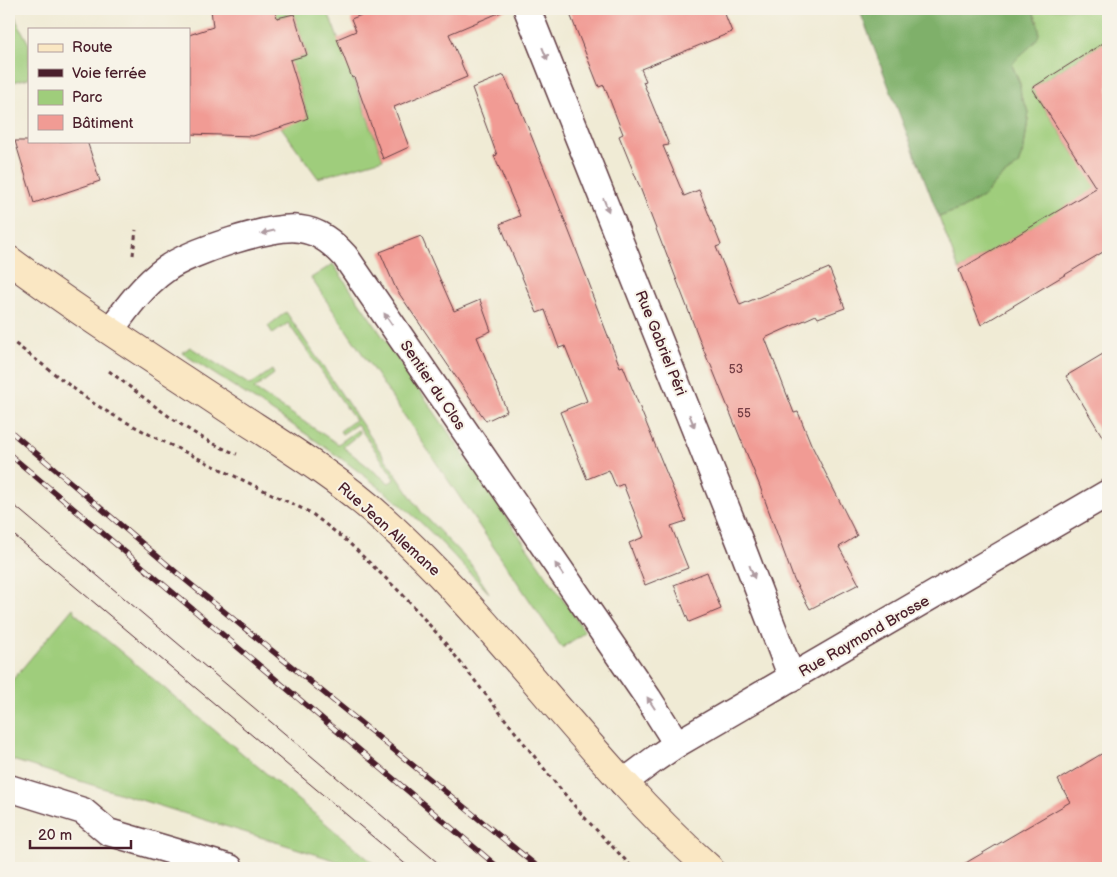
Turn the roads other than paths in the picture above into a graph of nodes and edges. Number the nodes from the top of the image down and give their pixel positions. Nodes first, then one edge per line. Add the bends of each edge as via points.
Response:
1 (527, 9) edge
2 (9, 260) edge
3 (110, 331) junction
4 (1108, 493) edge
5 (792, 678) junction
6 (677, 744) junction
7 (623, 783) junction
8 (9, 788) edge
9 (230, 868) edge
10 (709, 868) edge

1 -> 5 street, Rue Gabriel Péri via 737,532
2 - 3 street, Rue Jean Allemane
6 -> 3 street, Sentier du Clos via 345,256 329,241 312,232 291,228 235,240 186,258 166,269 143,289
3 - 7 street, Rue Jean Allemane via 326,474 381,518 430,563 475,612
4 - 5 street, Rue Raymond Brosse
5 - 6 street, Rue Raymond Brosse
6 - 7 street, Rue Raymond Brosse
7 - 10 street, Rue Jean Allemane
8 - 9 street via 83,811 108,832

